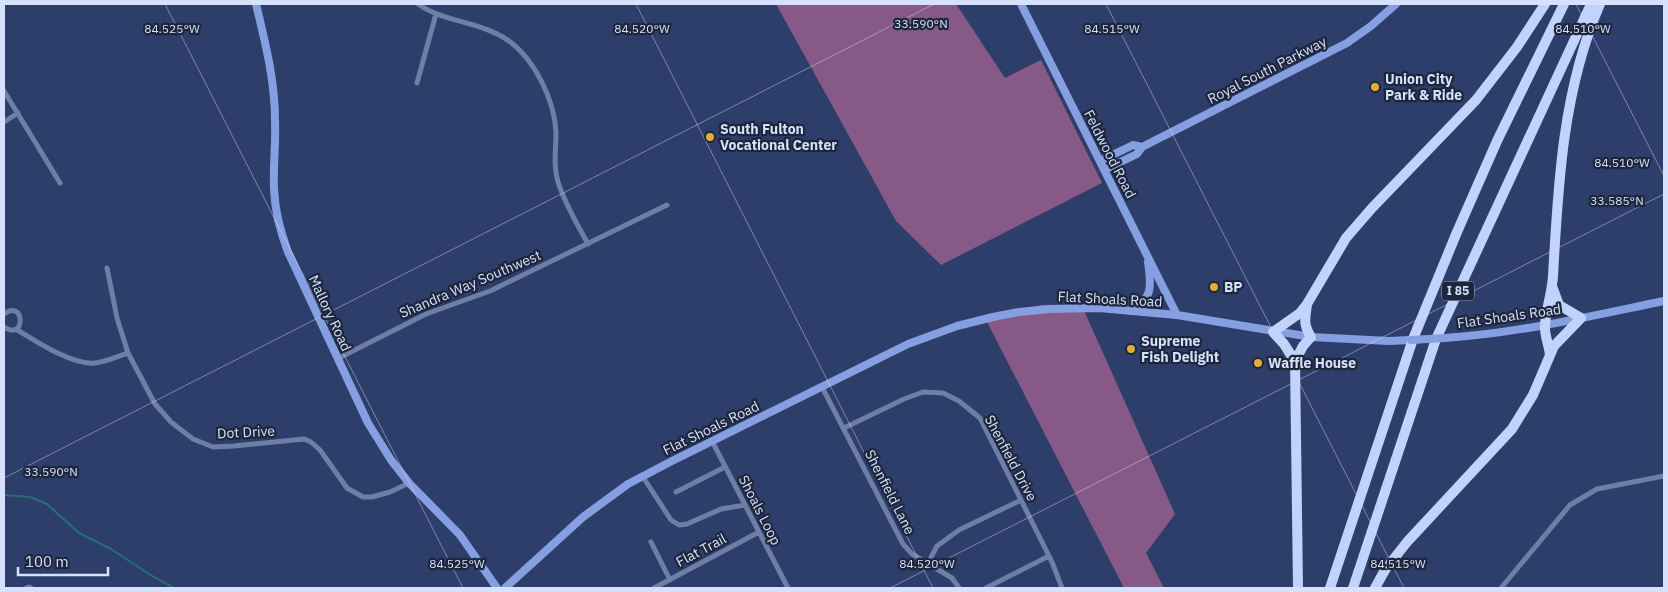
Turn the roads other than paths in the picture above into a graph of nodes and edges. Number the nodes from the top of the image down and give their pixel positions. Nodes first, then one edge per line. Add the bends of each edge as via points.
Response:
1 (256, 4) edge
2 (418, 4) edge
3 (1021, 4) edge
4 (1396, 4) edge
5 (1545, 4) edge
6 (1564, 4) edge
7 (1591, 4) edge
8 (1600, 4) edge
9 (436, 14) junction
10 (417, 83) dead end
11 (4, 91) edge
12 (18, 113) junction
13 (4, 122) edge
14 (1142, 146) junction
15 (1100, 161) junction
16 (1104, 170) junction
17 (60, 184) dead end
18 (667, 205) dead end
19 (588, 244) junction
20 (1146, 255) junction
21 (106, 268) dead end
22 (1552, 286) junction
23 (1664, 301) edge
24 (1307, 304) junction
25 (1131, 311) junction
26 (4, 314) edge
27 (1177, 316) junction
28 (1581, 318) junction
29 (1545, 325) junction
30 (4, 327) edge
31 (16, 329) junction
32 (1273, 332) junction
33 (1311, 337) junction
34 (128, 352) junction
35 (1550, 355) junction
36 (337, 359) junction
37 (1295, 361) junction
38 (822, 387) junction
39 (844, 428) junction
40 (712, 441) junction
41 (725, 467) junction
42 (1664, 476) edge
43 (643, 477) junction
44 (409, 483) junction
45 (676, 492) dead end
46 (1021, 500) junction
47 (745, 505) junction
48 (759, 532) junction
49 (651, 542) dead end
50 (1049, 556) junction
51 (928, 563) junction
52 (670, 580) junction
53 (26, 588) edge
54 (31, 588) edge
55 (497, 588) edge
56 (505, 588) edge
57 (654, 588) edge
58 (788, 588) edge
59 (959, 588) edge
60 (986, 588) edge
61 (1062, 588) edge
62 (1298, 588) edge
63 (1330, 588) edge
64 (1353, 588) edge
65 (1375, 588) edge
66 (1501, 588) edge

1 - 36 street, Mallory Road via 273,84 274,187 278,221 288,252
2 - 9 street
3 - 15 street, Feldwood Road
4 - 14 street, Royal South Parkway via 1347,43
5 - 24 highway via 1476,100 1346,238
6 - 63 highway, I 85 via 1497,141 1413,339
7 - 64 highway, I 85 via 1436,339
8 - 22 highway via 1571,96 1554,233
9 - 10 street
9 - 19 street via 498,34 517,48 532,66 554,118 558,182
11 - 12 street
12 - 13 street
12 - 17 street
14 - 15 street, Royal South Parkway via 1133,145
14 - 16 street, Royal South Parkway via 1137,154
15 - 16 street, Feldwood Road
16 - 20 street, Feldwood Road
18 - 19 street, Shandra Way Southwest
19 - 36 street, Shandra Way Southwest via 490,291 426,314
20 - 25 street via 1151,283 1148,298
20 - 27 street, Feldwood Road
21 - 34 street, Dot Drive
22 - 28 highway via 1559,305
22 - 29 highway
23 - 28 street, Flat Shoals Road
24 - 32 highway
24 - 33 highway via 1304,322
25 - 27 street, Flat Shoals Road
25 - 38 street, Flat Shoals Road via 1049,309 993,316 908,344
26 - 31 street via 11,310 19,315 21,321
27 - 32 street, Flat Shoals Road
28 - 29 street, Flat Shoals Road
28 - 35 highway via 1559,340
29 - 33 street, Flat Shoals Road, bridge via 1472,336 1389,341
29 - 35 highway
30 - 31 street
31 - 34 street via 45,346 88,364
32 - 33 street, Flat Shoals Road
32 - 37 highway
33 - 37 highway
34 - 44 street, Dot Drive via 156,404 171,422 193,439 213,447 304,439 320,450 347,488 363,497 381,495
35 - 65 highway via 1533,395 1512,429 1407,542
36 - 44 street, Mallory Road via 368,423
37 - 62 highway
38 - 39 street, Shenfield Lane
38 - 40 street, Flat Shoals Road
39 - 46 street, Shenfield Drive via 923,392 943,394 959,401 980,418
39 - 51 street, Shenfield Lane via 903,544 912,554
40 - 41 street, Shoals Loop
40 - 43 street, Flat Shoals Road
41 - 45 street
41 - 47 street, Shoals Loop
42 - 66 street via 1597,489 1570,505
43 - 47 street via 671,520 679,525 721,509
43 - 56 street, Flat Shoals Road via 606,499
44 - 55 street, Mallory Road via 460,535
46 - 50 street, Shenfield Drive
46 - 51 street via 959,530 938,546
47 - 48 street, Shoals Loop
48 - 52 street, Flat Trail
48 - 58 street, Shoals Loop
49 - 52 street
50 - 60 street
50 - 61 street, Shenfield Drive
51 - 59 street, Shenfield Lane via 952,578
52 - 57 street, Flat Trail
53 - 54 street

